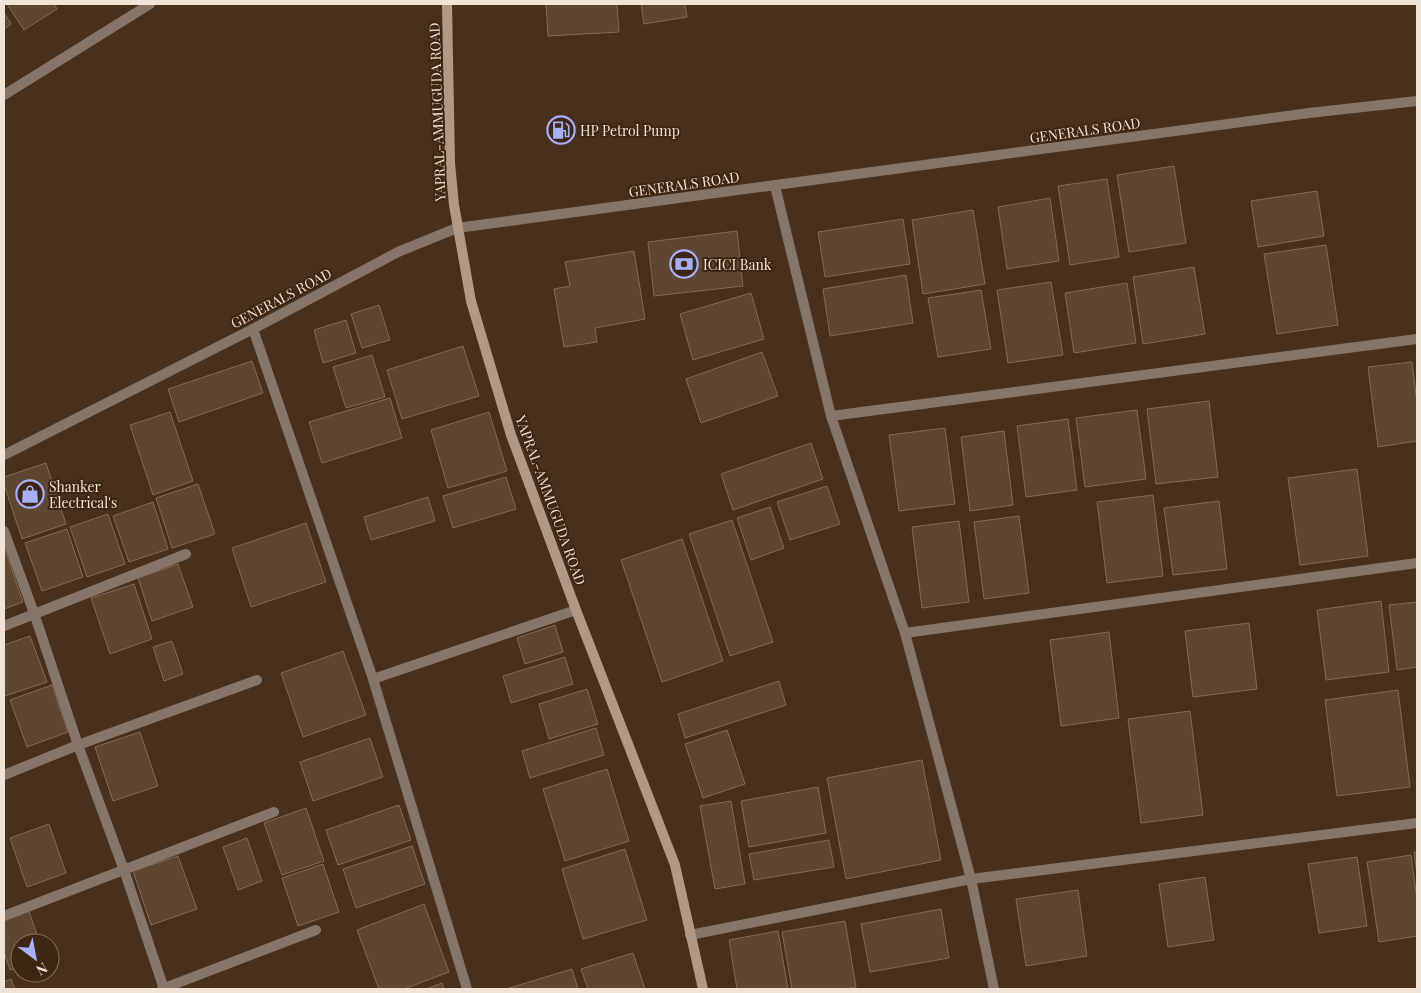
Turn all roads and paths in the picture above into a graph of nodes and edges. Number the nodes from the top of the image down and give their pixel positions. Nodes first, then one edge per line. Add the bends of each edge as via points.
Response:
1 (150, 4) edge
2 (447, 4) edge
3 (4, 95) edge
4 (1417, 101) edge
5 (776, 186) junction
6 (457, 228) junction
7 (253, 329) junction
8 (1417, 339) edge
9 (831, 416) junction
10 (4, 455) edge
11 (4, 531) edge
12 (186, 554) dead end
13 (1417, 563) edge
14 (576, 610) junction
15 (34, 612) junction
16 (4, 626) edge
17 (905, 633) junction
18 (373, 679) junction
19 (257, 680) dead end
20 (78, 745) junction
21 (4, 775) edge
22 (274, 812) dead end
23 (1417, 823) edge
24 (124, 870) junction
25 (971, 879) junction
26 (4, 916) edge
27 (316, 930) dead end
28 (690, 935) junction
29 (163, 989) edge
30 (467, 989) edge
31 (703, 989) edge
32 (994, 989) edge

1 - 3 street
2 - 6 main road, YAPRAL-AMMUGUDA ROAD via 450,163
4 - 5 street, GENERALS ROAD via 1299,114
5 - 6 street, GENERALS ROAD
5 - 9 street
6 - 7 street, GENERALS ROAD via 398,252
6 - 14 main road, YAPRAL-AMMUGUDA ROAD via 471,302 511,435
7 - 10 street, GENERALS ROAD
7 - 18 street
8 - 9 street
9 - 17 street
11 - 15 street
12 - 15 street
13 - 17 street
14 - 18 street
14 - 28 main road, YAPRAL-AMMUGUDA ROAD via 675,865
15 - 16 street
15 - 20 street
17 - 25 street
18 - 30 street
19 - 20 street
20 - 21 street
20 - 24 street
22 - 24 street
23 - 25 street
24 - 26 street
24 - 29 street
25 - 28 street
25 - 32 street
27 - 29 street
28 - 31 main road, YAPRAL-AMMUGUDA ROAD

